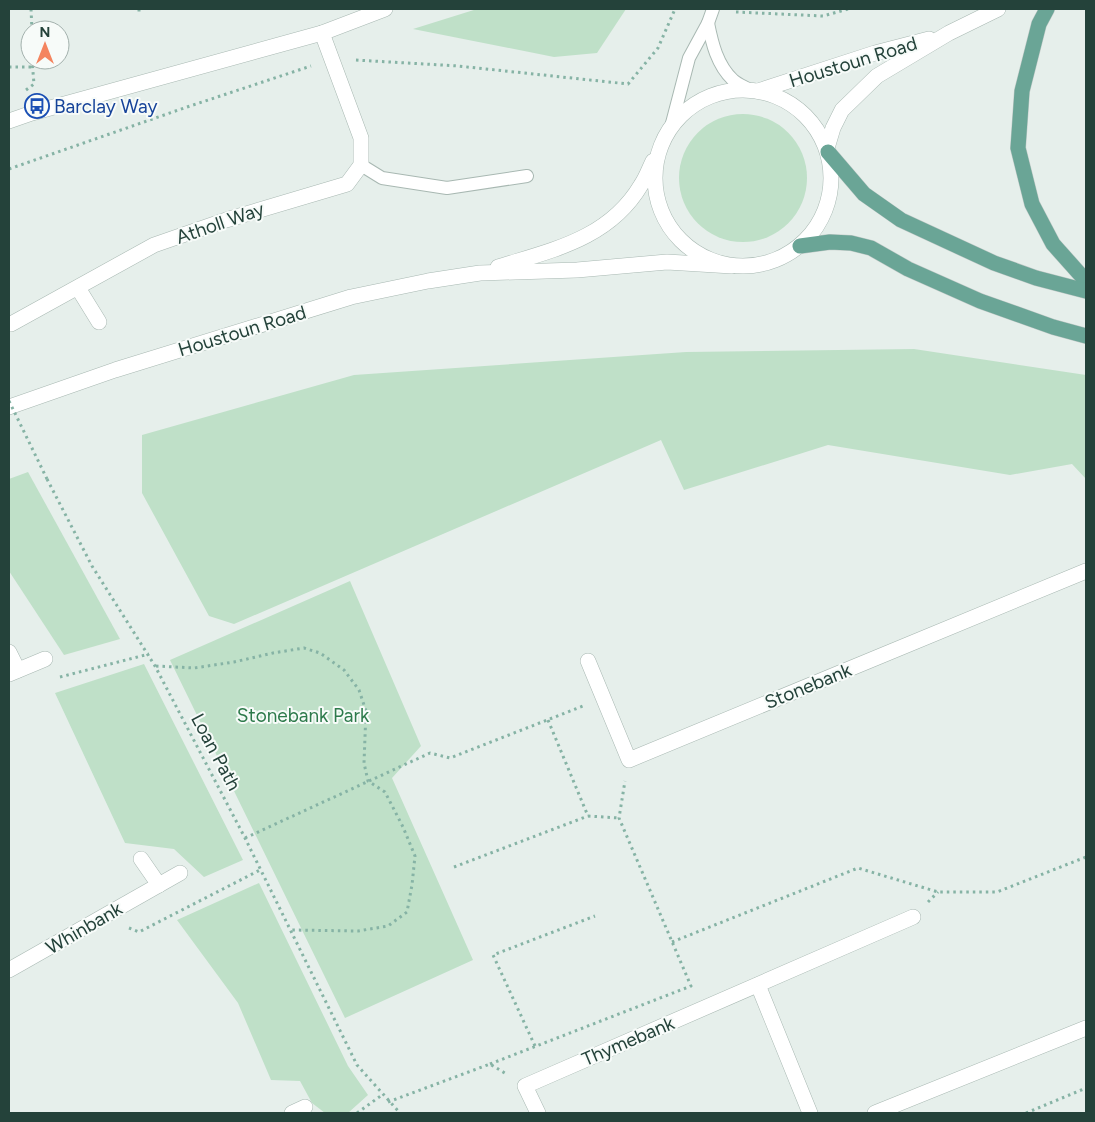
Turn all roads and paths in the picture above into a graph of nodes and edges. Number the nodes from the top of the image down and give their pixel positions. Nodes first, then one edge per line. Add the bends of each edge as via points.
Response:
1 (139, 9) edge
2 (385, 9) edge
3 (713, 9) edge
4 (848, 9) edge
5 (998, 9) edge
6 (1047, 9) edge
7 (736, 12) dead end
8 (139, 15) dead end
9 (708, 23) junction
10 (322, 33) junction
11 (949, 34) junction
12 (32, 70) edge
13 (754, 90) junction
14 (20, 96) dead end
15 (9, 121) edge
16 (671, 127) junction
17 (659, 150) junction
18 (828, 150) junction
19 (361, 165) junction
20 (527, 176) dead end
21 (800, 246) junction
22 (732, 266) junction
23 (480, 273) junction
24 (1086, 281) edge
25 (78, 288) junction
26 (1086, 291) edge
27 (99, 322) dead end
28 (11, 324) dead end
29 (1086, 336) edge
30 (9, 401) edge
31 (9, 407) edge
32 (1086, 571) edge
33 (9, 652) edge
34 (149, 654) junction
35 (45, 659) joint
36 (588, 662) dead end
37 (155, 666) junction
38 (14, 672) edge
39 (602, 699) junction
40 (548, 720) junction
41 (629, 760) junction
42 (368, 781) junction
43 (588, 816) junction
44 (619, 818) junction
45 (245, 838) junction
46 (1086, 857) edge
47 (141, 859) dead end
48 (454, 867) dead end
49 (260, 870) junction
50 (180, 873) dead end
51 (159, 885) junction
52 (104, 916) junction
53 (595, 916) dead end
54 (913, 917) dead end
55 (290, 930) junction
56 (672, 942) junction
57 (9, 970) edge
58 (758, 985) junction
59 (1086, 1028) edge
60 (535, 1046) junction
61 (490, 1064) junction
62 (525, 1086) junction
63 (1086, 1088) edge
64 (382, 1095) junction
65 (388, 1102) junction
66 (357, 1113) edge
67 (400, 1113) edge
68 (538, 1113) edge
69 (810, 1113) edge
70 (875, 1113) edge
71 (1026, 1113) edge

1 - 8 path
2 - 10 street
3 - 9 lane
4 - 7 path via 823,16
5 - 11 street, Houstoun Road
6 - 24 main road via 1039,24 1022,91 1018,148 1032,204 1053,244
9 - 13 lane via 712,46 720,63 733,80
9 - 16 lane via 689,58
10 - 15 street
10 - 19 street via 361,138
11 - 13 street, Houstoun Road
11 - 18 street, Houstoun Road via 877,76 842,110 833,128
12 - 14 path via 34,84
13 - 16 street via 720,92 692,106
13 - 18 street via 781,98 800,110 816,128
16 - 17 street
17 - 22 street via 655,175 658,201 668,225 685,245 707,259
17 - 23 street, Houstoun Road via 641,186 624,209 608,223 589,236
18 - 21 street via 832,178 828,204 817,227
18 - 26 main road via 864,194 900,220 994,263
19 - 20 lane via 382,178 447,188
19 - 25 street, Atholl Way via 347,184 226,220 154,246
21 - 22 street via 779,259 756,266
21 - 29 main road via 830,242 871,248 908,269 980,301
22 - 23 street, Houstoun Road via 667,262 578,270
23 - 31 street, Houstoun Road via 351,297 115,370
25 - 27 street
25 - 28 street, Atholl Way
30 - 34 path, Loan Path, bridge via 92,566
32 - 41 street, Stonebank
33 - 38 street
34 - 35 path via 56,678
34 - 37 path, Loan Path
35 - 38 street
36 - 39 street
37 - 42 path via 194,668 304,648 320,653 344,670 359,690 366,711 364,762
37 - 45 path, Loan Path
39 - 40 path
39 - 41 street
40 - 42 path via 450,758 430,753
40 - 43 path
41 - 44 path
42 - 45 path
42 - 55 path via 385,792 415,856 407,912 388,926 358,931
43 - 44 path
43 - 48 path
44 - 56 path
45 - 49 path, Loan Path
46 - 56 path via 997,892 938,892 858,868
47 - 51 street
49 - 52 path via 139,932
49 - 55 path, Loan Path
50 - 51 street, Whinbank
51 - 52 street, Whinbank
52 - 57 street, Whinbank
53 - 60 path via 493,955
54 - 58 street, Thymebank
55 - 64 path, Loan Path via 356,1065
56 - 60 path via 691,986
58 - 62 street, Thymebank
58 - 69 street
59 - 70 street
60 - 61 path
61 - 62 path
61 - 65 path
62 - 68 street
63 - 71 path
64 - 65 path, Loan Path
64 - 66 path
65 - 67 path, Loan Path

